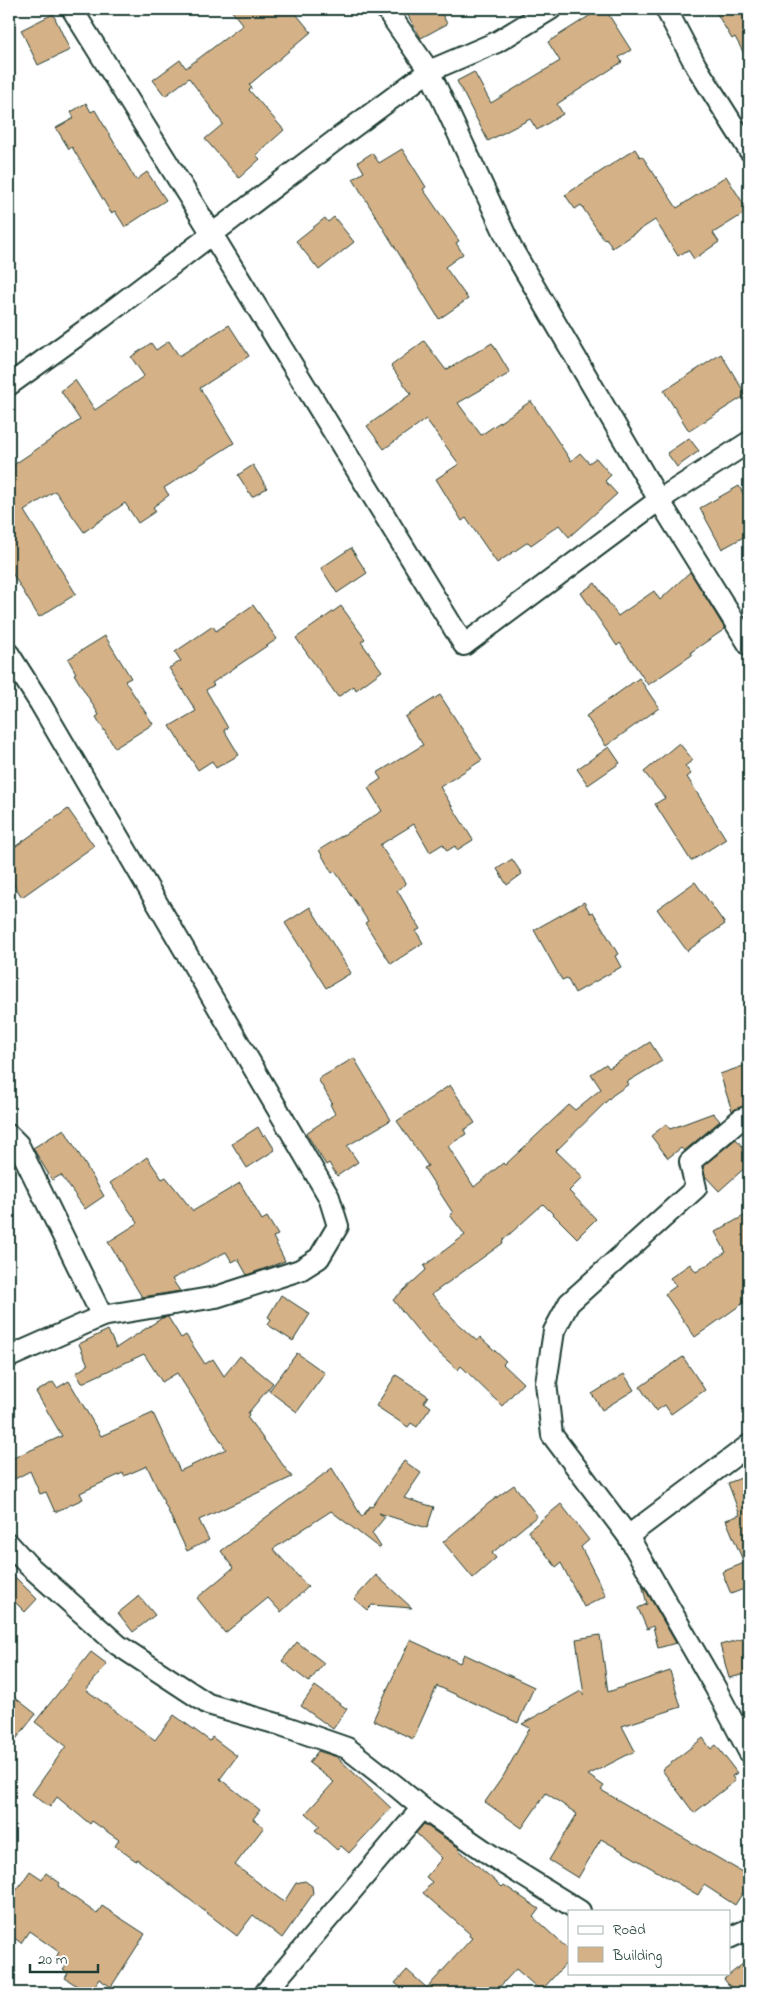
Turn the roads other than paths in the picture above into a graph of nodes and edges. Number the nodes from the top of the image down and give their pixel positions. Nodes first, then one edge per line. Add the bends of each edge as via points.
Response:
1 (72, 9) edge
2 (386, 9) edge
3 (551, 9) edge
4 (666, 9) edge
5 (429, 71) junction
6 (749, 150) edge
7 (212, 234) junction
8 (9, 385) edge
9 (749, 442) edge
10 (659, 500) junction
11 (749, 645) edge
12 (9, 654) edge
13 (749, 1116) edge
14 (9, 1135) edge
15 (102, 1316) junction
16 (9, 1358) edge
17 (749, 1446) edge
18 (628, 1536) junction
19 (9, 1544) edge
20 (749, 1752) edge
21 (422, 1808) junction
22 (578, 1910) edge
23 (749, 1929) edge
24 (730, 1938) edge
25 (265, 1993) edge

1 - 7 street
2 - 5 street
3 - 5 street via 497,42
4 - 6 street via 696,66
5 - 7 street
5 - 10 street via 511,247
7 - 8 street
7 - 10 street via 464,645
9 - 10 street
10 - 11 street
12 - 15 street via 329,1197 338,1226 320,1258 300,1270 216,1298
13 - 18 street via 741,1119 690,1162 696,1188 569,1303 554,1331 546,1383 552,1435
14 - 15 street via 18,1144
15 - 16 street
17 - 18 street
18 - 20 street
19 - 21 street via 118,1645 208,1704 347,1748
21 - 22 street
21 - 25 street
23 - 24 street

